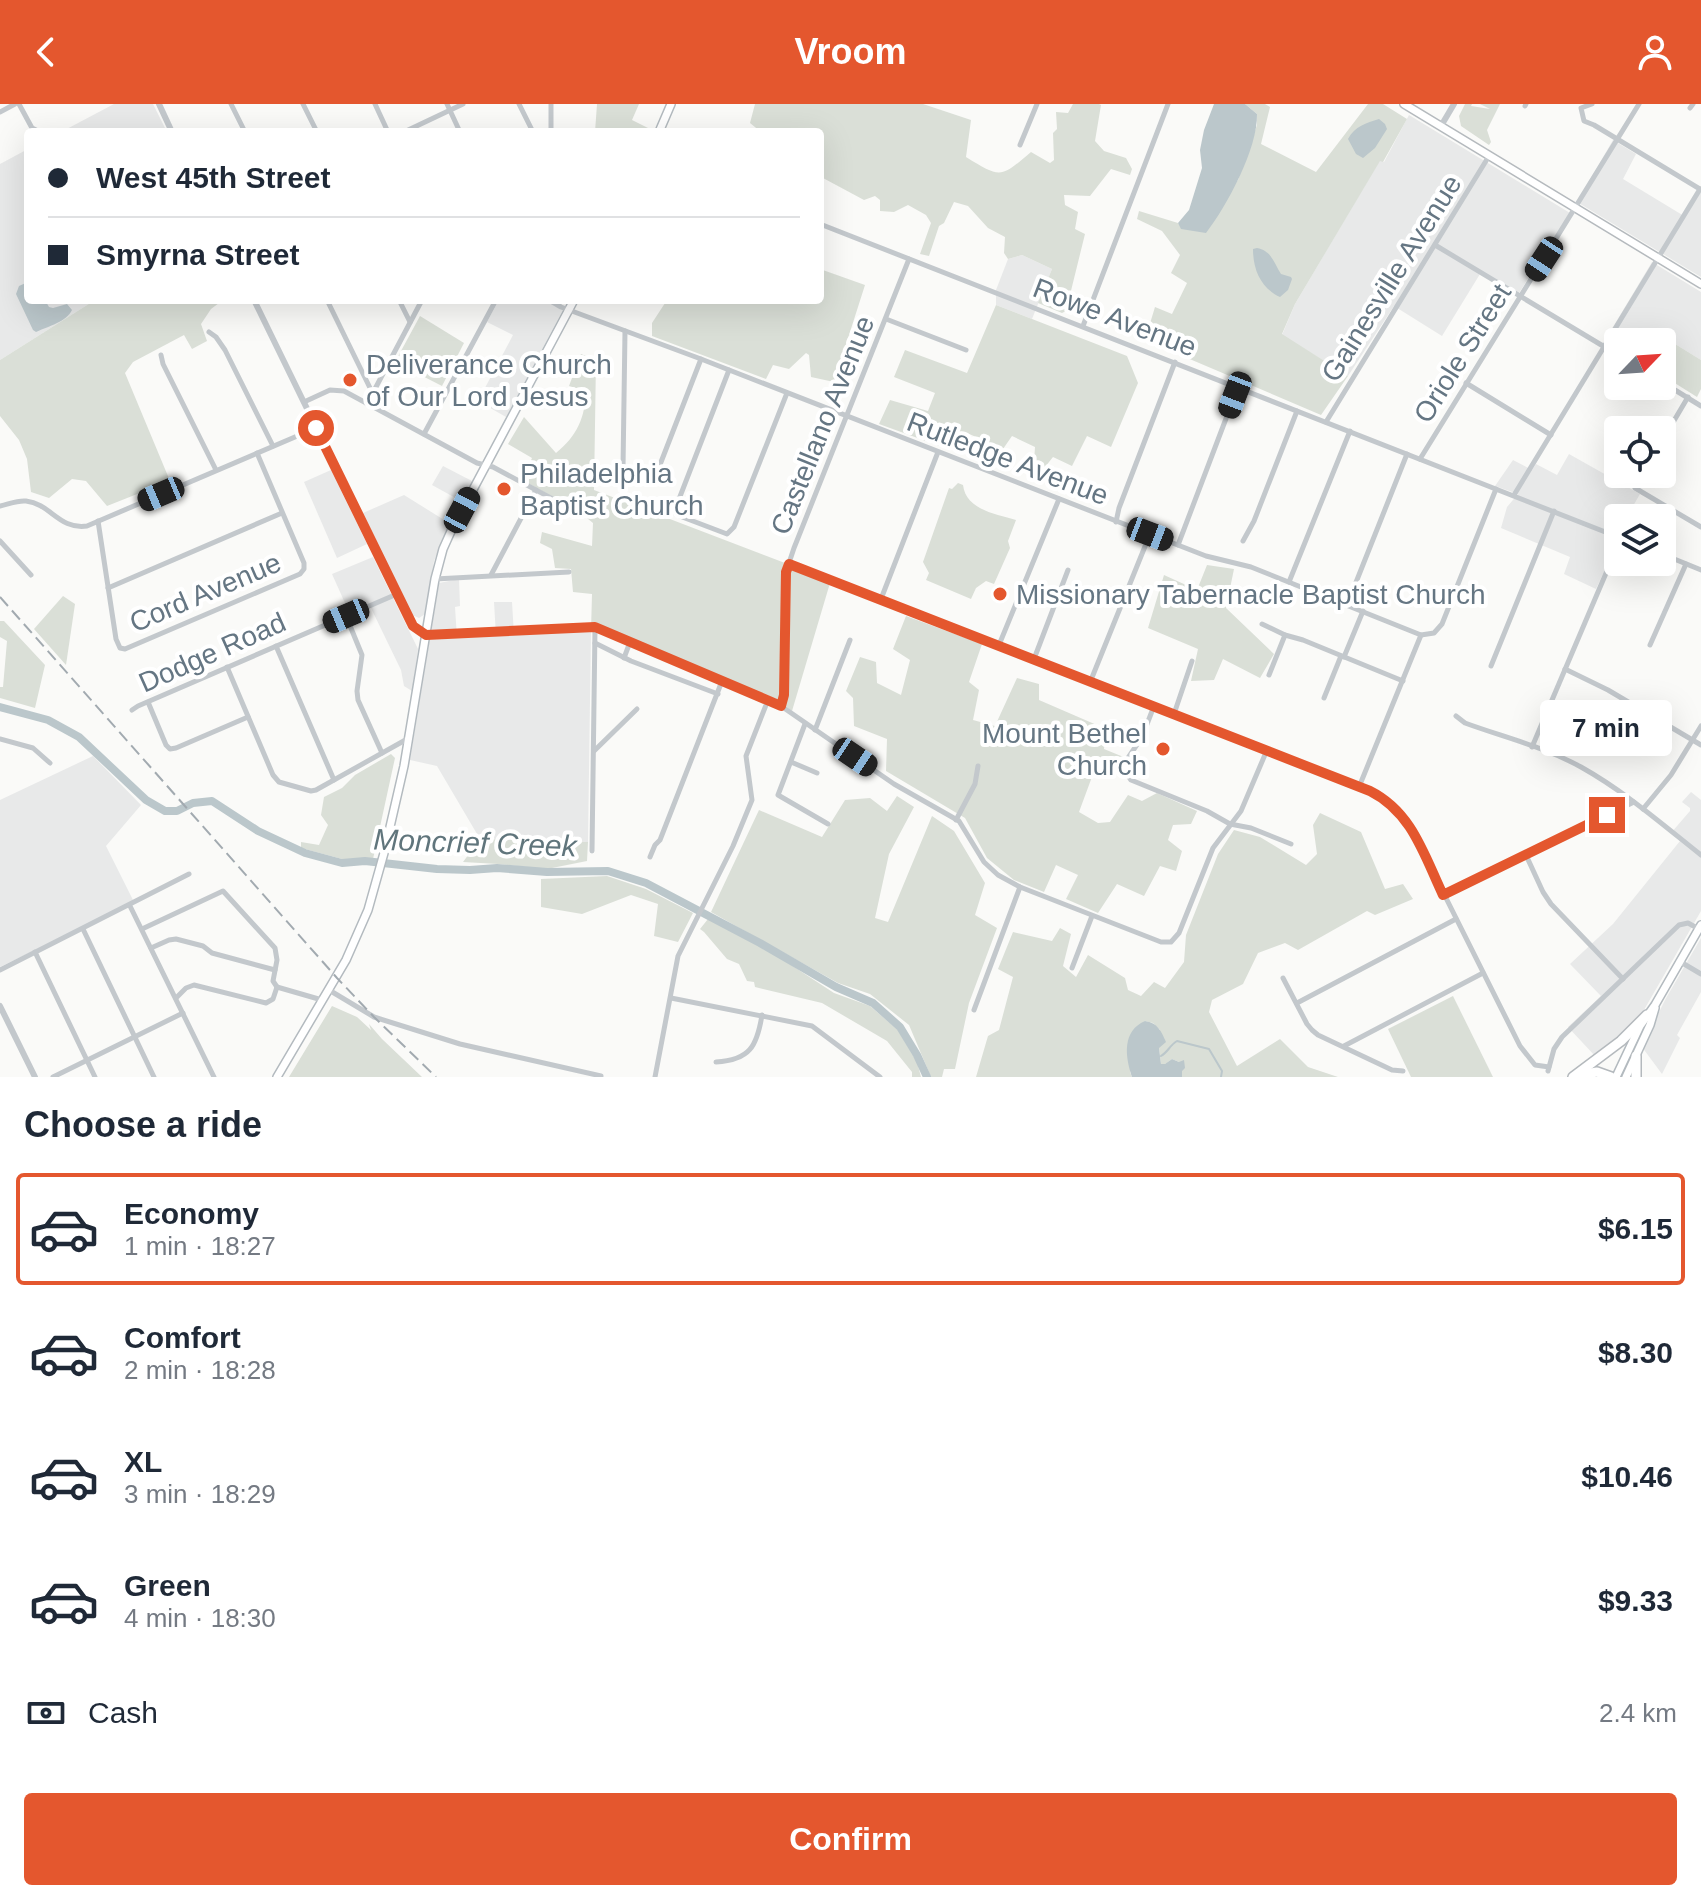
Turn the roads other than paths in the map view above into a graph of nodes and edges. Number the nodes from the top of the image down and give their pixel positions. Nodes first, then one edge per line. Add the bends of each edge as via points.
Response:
1 (17, 104) edge
2 (159, 104) edge
3 (231, 104) edge
4 (303, 104) edge
5 (375, 104) edge
6 (463, 104) edge
7 (519, 104) edge
8 (551, 104) edge
9 (671, 104) edge
10 (1037, 104) edge
11 (1168, 104) edge
12 (1404, 104) edge
13 (1454, 104) edge
14 (1592, 104) edge
15 (1639, 104) edge
16 (1580, 106) edge
17 (448, 107) edge
18 (0, 112) edge
19 (1441, 126) junction
20 (32, 128) edge
21 (170, 128) edge
22 (243, 128) edge
23 (315, 128) edge
24 (386, 128) edge
25 (411, 128) edge
26 (458, 128) edge
27 (531, 128) edge
28 (551, 128) edge
29 (661, 128) edge
30 (1617, 139) junction
31 (1020, 145) dead end
32 (1489, 156) junction
33 (1700, 190) edge
34 (1576, 208) junction
35 (824, 226) edge
36 (1435, 245) junction
37 (1658, 258) junction
38 (909, 259) junction
39 (1701, 284) edge
40 (1520, 295) junction
41 (256, 304) edge
42 (329, 304) edge
43 (401, 304) edge
44 (420, 304) edge
45 (494, 304) edge
46 (558, 304) edge
47 (572, 304) edge
48 (569, 309) junction
49 (886, 319) junction
50 (410, 323) junction
51 (1083, 326) junction
52 (1616, 328) edge
53 (625, 330) junction
54 (209, 332) dead end
55 (1604, 347) joint
56 (966, 350) dead end
57 (161, 355) dead end
58 (701, 359) junction
59 (1175, 362) junction
60 (729, 370) junction
61 (1466, 383) junction
62 (1238, 387) junction
63 (1676, 390) edge
64 (372, 393) junction
65 (787, 393) junction
66 (1688, 397) junction
67 (304, 402) junction
68 (367, 404) junction
69 (1701, 406) edge
70 (1297, 411) junction
71 (846, 416) junction
72 (1676, 417) edge
73 (1326, 422) junction
74 (316, 428) junction
75 (1350, 431) junction
76 (424, 434) junction
77 (1551, 435) junction
78 (273, 446) junction
79 (938, 452) junction
80 (257, 453) junction
81 (1407, 454) junction
82 (1420, 459) junction
83 (485, 465) junction
84 (216, 470) junction
85 (1635, 488) edge
86 (1496, 489) junction
87 (536, 490) junction
88 (1514, 495) junction
89 (1059, 499) junction
90 (0, 506) edge
91 (1554, 511) junction
92 (577, 512) dead end
93 (282, 513) junction
94 (98, 521) junction
95 (1116, 522) junction
96 (1701, 527) edge
97 (1604, 531) edge
98 (1150, 534) junction
99 (0, 541) edge
100 (1243, 541) dead end
101 (1178, 545) junction
102 (1676, 560) edge
103 (789, 564) junction
104 (1686, 564) junction
105 (1068, 570) dead end
106 (1701, 570) edge
107 (569, 572) dead end
108 (31, 575) dead end
109 (491, 576) junction
110 (1605, 576) edge
111 (435, 579) junction
112 (1289, 582) junction
113 (108, 588) junction
114 (397, 594) junction
115 (881, 599) junction
116 (1347, 605) junction
117 (1363, 611) junction
118 (346, 616) junction
119 (1262, 624) dead end
120 (595, 627) junction
121 (426, 635) junction
122 (1285, 635) junction
123 (1421, 635) junction
124 (850, 640) dead end
125 (630, 642) junction
126 (595, 643) junction
127 (999, 645) junction
128 (1650, 645) dead end
129 (276, 646) junction
130 (1343, 656) junction
131 (624, 658) junction
132 (1034, 659) junction
133 (1192, 661) dead end
134 (1491, 666) dead end
135 (227, 667) junction
136 (1565, 669) junction
137 (1269, 675) dead end
138 (1091, 680) junction
139 (722, 681) junction
140 (1403, 681) junction
141 (718, 694) junction
142 (1324, 698) dead end
143 (768, 700) junction
144 (148, 702) junction
145 (781, 706) junction
146 (1154, 706) junction
147 (637, 709) dead end
148 (132, 710) dead end
149 (1174, 714) junction
150 (1456, 716) dead end
151 (248, 717) junction
152 (805, 724) junction
153 (1701, 726) edge
154 (815, 730) junction
155 (409, 738) junction
156 (0, 739) edge
157 (1693, 740) junction
158 (1701, 745) edge
159 (1532, 747) junction
160 (1267, 750) junction
161 (593, 752) junction
162 (382, 753) junction
163 (791, 762) junction
164 (50, 763) dead end
165 (978, 766) dead end
166 (817, 773) dead end
167 (334, 780) junction
168 (1359, 787) junction
169 (1634, 802) junction
170 (1643, 809) junction
171 (956, 820) junction
172 (828, 824) dead end
173 (1230, 824) junction
174 (1291, 844) dead end
175 (592, 851) dead end
176 (1526, 855) junction
177 (1701, 855) edge
178 (650, 857) dead end
179 (189, 874) dead end
180 (1020, 887) junction
181 (1443, 895) junction
182 (130, 906) junction
183 (1092, 916) junction
184 (1456, 919) junction
185 (1700, 927) edge
186 (83, 929) junction
187 (142, 929) junction
188 (151, 948) junction
189 (35, 952) junction
190 (1679, 961) junction
191 (1072, 968) dead end
192 (0, 970) edge
193 (275, 970) junction
194 (1483, 973) junction
195 (1701, 974) edge
196 (1283, 978) dead end
197 (1623, 979) junction
198 (277, 987) junction
199 (329, 990) junction
200 (176, 998) junction
201 (671, 998) junction
202 (323, 1000) junction
203 (1297, 1003) junction
204 (1655, 1005) junction
205 (0, 1006) edge
206 (974, 1010) dead end
207 (183, 1013) junction
208 (762, 1015) junction
209 (1647, 1015) junction
210 (135, 1036) junction
211 (1343, 1047) junction
212 (1636, 1056) junction
213 (87, 1060) junction
214 (716, 1062) dead end
215 (1403, 1071) dead end
216 (601, 1076) edge
217 (35, 1077) edge
218 (53, 1077) edge
219 (95, 1077) edge
220 (154, 1077) edge
221 (214, 1077) edge
222 (277, 1077) edge
223 (655, 1077) edge
224 (880, 1077) edge
225 (1574, 1077) edge
226 (1614, 1077) edge
227 (1626, 1077) edge
228 (1636, 1077) edge

1 - 18 street
1 - 20 street
2 - 21 street
3 - 22 street
4 - 23 street
5 - 24 street
6 - 17 street
7 - 27 street
8 - 28 street
9 - 29 main road
10 - 31 street
11 - 51 street
12 - 19 main road
13 - 19 street
14 - 16 street
15 - 30 street, Oriole Street
16 - 30 street via 1584,121
17 - 25 street
17 - 26 street
19 - 32 main road
30 - 33 street
30 - 34 street, Oriole Street
32 - 34 main road
32 - 36 street, Gainesville Avenue
33 - 37 street
34 - 37 main road
34 - 40 street, Oriole Street
35 - 38 street, Rowe Avenue
36 - 40 street
36 - 73 street, Gainesville Avenue
37 - 39 main road
37 - 52 street
38 - 49 street, Castellano Avenue
38 - 51 street, Rowe Avenue
40 - 55 street
40 - 61 street, Oriole Street
41 - 67 street
42 - 64 street
43 - 50 street
44 - 50 street
45 - 76 street
46 - 48 street, Rutledge Avenue
47 - 48 main road
48 - 53 street, Rutledge Avenue
48 - 83 main road
49 - 56 street
49 - 71 street, Castellano Avenue
50 - 64 street
51 - 59 street, Rowe Avenue
53 - 58 street, Rutledge Avenue
53 - 58 street via 623,468 630,477 646,481 656,475
54 - 78 street via 225,350
55 - 77 street
57 - 84 street
58 - 60 street, Rutledge Avenue
59 - 62 street, Rowe Avenue
59 - 95 street
60 - 65 street, Rutledge Avenue
60 - 65 street via 677,515 727,534 734,527
61 - 77 street
61 - 82 street, Oriole Street
62 - 70 street, Rowe Avenue
62 - 101 street
63 - 66 street
64 - 68 street
65 - 71 street, Rutledge Avenue
66 - 69 street
66 - 72 street
67 - 68 street via 335,389
67 - 74 street
68 - 76 street
70 - 73 street, Rowe Avenue
70 - 100 street
71 - 79 street, Rutledge Avenue
71 - 103 street, Castellano Avenue
73 - 75 street, Rowe Avenue
74 - 78 street
74 - 114 street
75 - 81 street, Rowe Avenue
75 - 112 street
76 - 83 street
77 - 88 street
78 - 80 street
79 - 89 street, Rutledge Avenue
79 - 115 street
80 - 84 street
80 - 93 street
81 - 82 street, Rowe Avenue
81 - 116 street, Oriole Street
82 - 86 street, Rowe Avenue
83 - 87 street
83 - 111 main road via 443,549
84 - 94 street
85 - 96 street
86 - 88 street, Rowe Avenue
86 - 123 street via 1442,624 1434,633
87 - 92 street
87 - 109 street
88 - 91 street, Rowe Avenue
89 - 95 street, Rutledge Avenue
89 - 127 street
90 - 94 street via 30,501 76,528
91 - 97 street, Rowe Avenue
91 - 134 street
93 - 113 street
93 - 113 street, Cord Avenue via 304,563 300,574 120,648
94 - 113 street
95 - 98 street, Rutledge Avenue
98 - 101 street, Rutledge Avenue
98 - 138 street
99 - 108 street
101 - 112 street, Rutledge Avenue
102 - 104 street
103 - 115 street
103 - 145 street, Castellano Avenue
104 - 106 street
104 - 128 street
105 - 132 street
107 - 109 street
109 - 111 street
110 - 136 street
111 - 121 main road
112 - 116 street, Rutledge Avenue
114 - 118 street, Dodge Road
114 - 121 street via 413,626
115 - 127 street
116 - 117 street, Rutledge Avenue
117 - 123 street, Rutledge Avenue
117 - 130 street
118 - 129 street, Dodge Road
118 - 162 street via 362,655 358,700
119 - 122 street
120 - 121 street
120 - 125 street
120 - 126 street
121 - 155 main road
122 - 130 street
122 - 137 street
123 - 140 street
124 - 154 street
125 - 131 street
125 - 139 street
126 - 131 street
126 - 161 street
127 - 132 street
129 - 135 street, Dodge Road
129 - 167 street
130 - 140 street
130 - 142 street
131 - 141 street
132 - 138 street
133 - 149 street
135 - 144 street, Dodge Road
135 - 151 street
136 - 157 street
136 - 159 street
138 - 146 street
139 - 141 street
139 - 143 street
140 - 168 street
141 - 178 street
143 - 145 street
143 - 201 street via 746,756 752,800 678,956
144 - 148 street, Dodge Road
144 - 151 street via 170,749
145 - 152 street
146 - 149 street
146 - 173 street via 1125,771 1131,780
147 - 161 street
149 - 160 street
150 - 159 street
151 - 167 street via 276,779 311,791
152 - 154 street
152 - 163 street
153 - 157 street
154 - 171 street
155 - 162 street
155 - 199 main road via 384,853 359,935
156 - 164 street via 33,748
157 - 158 street
157 - 170 street
159 - 169 street via 1579,766
160 - 168 street
160 - 173 street via 1241,811
161 - 175 street
162 - 167 street
163 - 166 street
163 - 172 street via 778,795
165 - 171 street via 975,784
168 - 181 street via 1387,801 1404,818
169 - 170 street
169 - 176 street
170 - 177 street
171 - 180 street via 984,862
173 - 174 street
173 - 183 street via 1213,848 1171,942
176 - 181 street
176 - 197 street via 1551,904
179 - 182 street
180 - 183 street
180 - 206 street
181 - 184 street
182 - 186 street
182 - 187 street
183 - 191 street
184 - 194 street
184 - 203 street
185 - 190 main road
185 - 197 street via 1682,923
186 - 189 street
186 - 210 street
187 - 188 street
187 - 193 street via 223,891 275,948
188 - 193 street via 176,939
188 - 200 street
189 - 192 street
189 - 213 street
190 - 195 street
190 - 204 main road
193 - 198 street
194 - 197 street via 1520,1046 1535,1065 1548,1069 1562,1037
194 - 211 street
196 - 203 street
198 - 200 street via 266,1003 194,985
198 - 202 street
199 - 202 main road
199 - 216 street via 363,1011 460,1044
200 - 207 street
201 - 208 street
201 - 223 street
202 - 222 main road
203 - 211 street via 1312,1030
204 - 209 main road
204 - 212 main road
205 - 217 street
207 - 210 street
207 - 221 street
208 - 214 street via 757,1039 747,1053
208 - 224 street via 812,1026
209 - 225 highway
209 - 226 main road
210 - 213 street
210 - 220 street
211 - 215 street
212 - 227 main road
212 - 228 highway
213 - 218 street
213 - 219 street
225 - 226 highway via 1597,1072

